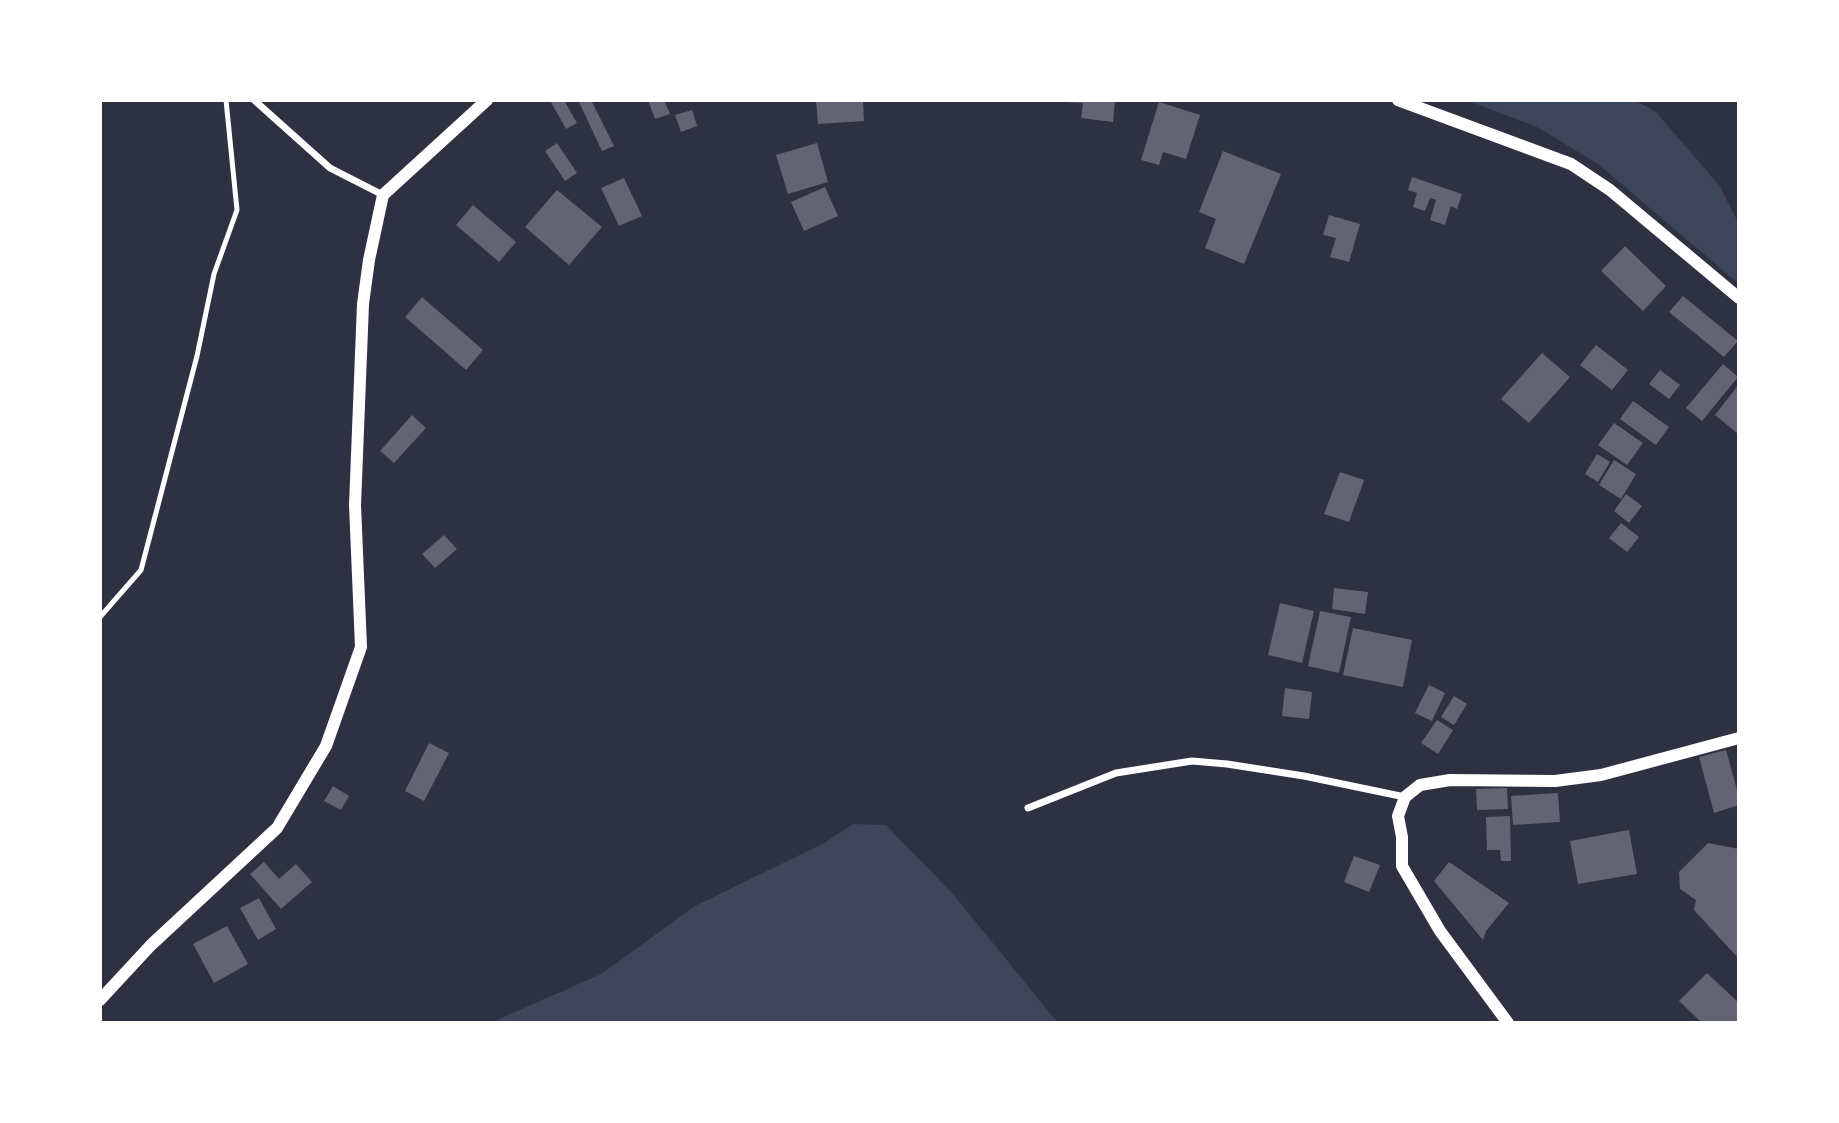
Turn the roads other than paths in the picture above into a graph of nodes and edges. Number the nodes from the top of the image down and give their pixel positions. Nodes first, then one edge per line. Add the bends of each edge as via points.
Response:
1 (226, 100) edge
2 (254, 100) edge
3 (487, 100) edge
4 (1398, 100) edge
5 (383, 195) junction
6 (1739, 298) edge
7 (100, 617) edge
8 (1739, 738) edge
9 (1405, 797) junction
10 (1028, 808) dead end
11 (100, 1000) edge
12 (1508, 1023) edge

1 - 7 lane via 237,210 214,274 141,570
2 - 5 street via 330,168
3 - 5 street
4 - 6 street via 1571,164 1610,190
5 - 11 street via 363,304 355,505 361,648 326,746 277,828 150,945
8 - 9 street via 1601,775 1555,781 1450,780 1420,785
9 - 10 street via 1304,776 1192,761 1116,773
9 - 12 street via 1398,816 1402,866 1440,932

